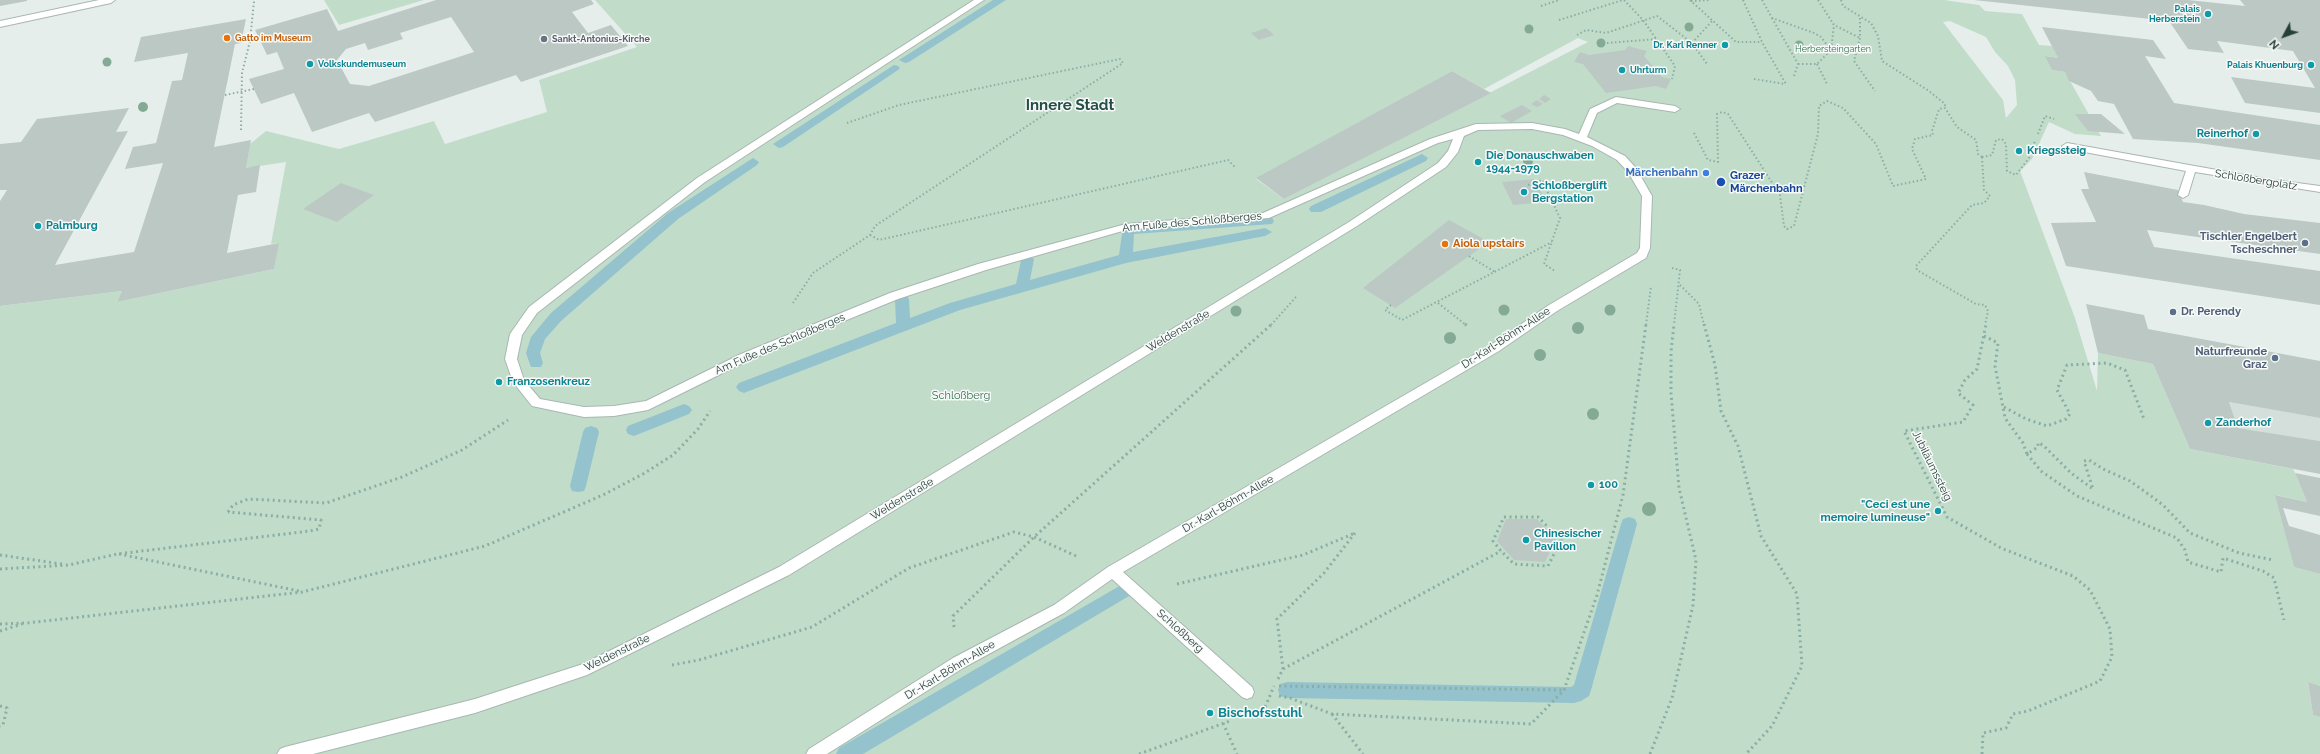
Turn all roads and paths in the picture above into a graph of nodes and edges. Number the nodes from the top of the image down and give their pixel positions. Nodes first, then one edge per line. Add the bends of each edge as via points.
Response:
1 (111, 0) edge
2 (980, 0) edge
3 (1559, 0) edge
4 (1623, 0) edge
5 (1691, 0) edge
6 (1711, 0) edge
7 (1743, 0) edge
8 (1762, 0) edge
9 (1818, 0) edge
10 (1841, 0) edge
11 (254, 1) edge
12 (1541, 6) dead end
13 (1772, 18) junction
14 (1860, 18) junction
15 (1559, 20) dead end
16 (1643, 20) junction
17 (1713, 20) junction
18 (0, 24) edge
19 (1834, 25) junction
20 (1577, 35) dead end
21 (1657, 38) junction
22 (1860, 38) junction
23 (1762, 42) junction
24 (1607, 43) dead end
25 (1692, 43) junction
26 (1831, 50) junction
27 (1707, 64) dead end
28 (1798, 64) junction
29 (1817, 64) junction
30 (1675, 66) dead end
31 (1794, 76) dead end
32 (1754, 80) dead end
33 (1827, 84) dead end
34 (254, 89) dead end
35 (1875, 91) dead end
36 (225, 95) dead end
37 (899, 105) dead end
38 (1945, 108) junction
39 (1675, 109) dead end
40 (2055, 120) dead end
41 (1692, 128) dead end
42 (241, 130) dead end
43 (1460, 134) junction
44 (1582, 138) junction
45 (2067, 146) dead end
46 (1982, 157) junction
47 (1235, 167) dead end
48 (2191, 170) junction
49 (1528, 185) dead end
50 (2320, 189) edge
51 (2183, 195) dead end
52 (870, 236) junction
53 (1552, 242) junction
54 (1643, 252) junction
55 (1469, 256) dead end
56 (1672, 269) dead end
57 (1495, 272) junction
58 (1558, 273) dead end
59 (1679, 285) junction
60 (1297, 295) dead end
61 (1438, 303) junction
62 (1391, 304) dead end
63 (791, 306) dead end
64 (1984, 336) junction
65 (1495, 348) junction
66 (536, 403) junction
67 (2004, 406) junction
68 (711, 409) dead end
69 (2144, 419) dead end
70 (2027, 454) junction
71 (1034, 537) junction
72 (1501, 551) junction
73 (117, 554) junction
74 (0, 555) edge
75 (2273, 560) dead end
76 (69, 566) junction
77 (0, 570) edge
78 (1113, 572) junction
79 (1169, 583) dead end
80 (302, 592) junction
81 (2284, 620) dead end
82 (27, 623) junction
83 (0, 624) edge
84 (0, 631) edge
85 (958, 663) junction
86 (668, 666) dead end
87 (1283, 669) junction
88 (1274, 686) junction
89 (1564, 690) junction
90 (1247, 692) joint
91 (0, 706) edge
92 (1256, 714) dead end
93 (1332, 714) junction
94 (1236, 720) dead end
95 (1223, 723) junction
96 (0, 726) edge
97 (285, 754) edge
98 (814, 754) edge
99 (1139, 754) edge
100 (1237, 754) edge
101 (1363, 754) edge
102 (1650, 754) edge
103 (1746, 754) edge
104 (1982, 754) edge

1 - 18 street
2 - 66 street via 701,180 533,310 516,334 511,359 519,382
3 - 12 path
4 - 15 path
4 - 16 path
5 - 6 path
5 - 17 path
7 - 23 path
8 - 13 path
9 - 19 path
10 - 14 path via 1843,6
11 - 42 path via 250,41 242,73
13 - 26 path via 1814,33
13 - 28 path
14 - 22 path
14 - 38 path via 1871,23 1878,36 1882,61 1930,91 1945,104
16 - 20 path via 1606,33 1586,30
16 - 21 path
16 - 25 path via 1656,16
17 - 23 path via 1736,42
17 - 25 path
19 - 22 path
19 - 26 path
21 - 24 path
21 - 30 path
22 - 35 path via 1854,61
23 - 32 path via 1786,84
25 - 27 path
26 - 29 path
28 - 29 path
28 - 31 path
29 - 33 path
34 - 36 path, bridge
37 - 52 path via 1120,59 1123,63 876,226
38 - 41 path via 1939,109 1933,135 1915,139 1912,149 1926,179 1893,186 1876,144 1843,108 1828,102 1819,106 1816,142 1794,226 1788,229 1784,226 1780,195 1728,114 1717,114 1718,162 1708,160
38 - 46 path via 1957,127 1976,140 1978,154
39 - 44 street via 1616,100 1593,111
40 - 46 path via 2045,116 2029,158 2016,175 2007,171 2006,144 2002,139 1996,140 1992,155
43 - 44 street, Am Fuße des Schloßberges via 1476,127 1532,126
43 - 66 street, Am Fuße des Schloßberges via 1434,141 1266,216 1126,227 982,267 894,296 745,357 648,405 614,411 584,412
43 - 97 street, Weldenstraße via 1453,152 1442,165 1353,224 784,571 587,669 475,706
44 - 54 street, Am Fuße des Schloßberges via 1621,158 1632,170 1647,196
45 - 48 street, Schloßbergplatz
46 - 64 path, Jubiläumssteig via 1984,190 1990,196 1984,203 1972,205 1916,266 1917,270 1976,304 1985,305 1988,310
47 - 52 path via 1228,160 879,240
48 - 50 street, Schloßbergplatz
48 - 51 street
49 - 53 path via 1542,180 1560,218
52 - 63 path via 813,273
53 - 57 path
53 - 58 path via 1544,264
54 - 65 street, Dr.-Karl-Böhm-Allee
54 - 89 path via 1654,263 1623,495 1597,595
55 - 57 path
56 - 59 path via 1680,270
57 - 61 path
59 - 102 path via 1674,317 1671,393 1679,488 1696,560 1693,605 1672,698
59 - 103 path via 1699,304 1715,365 1721,411 1738,446 1761,536 1797,594 1802,666 1772,726
60 - 71 path via 1272,324
61 - 62 path via 1402,320 1385,310
61 - 65 path
64 - 67 path via 1998,343 1995,366
64 - 104 path, Jubiläumssteig via 1977,369 1965,380 1958,393 1973,405 1963,422 1904,431 1947,517 2001,548 2073,576 2090,590 2110,629 2112,657 2100,681 2028,711 2013,714 2006,728 1983,733
65 - 78 street, Dr.-Karl-Böhm-Allee
66 - 73 path via 462,450 402,477 326,503 248,499 233,505 228,512 321,520 319,529
67 - 69 path via 2026,419 2047,426 2066,419 2070,414 2057,390 2067,365 2108,363 2125,370
67 - 70 path via 2006,418
68 - 80 path via 698,429 673,455 643,474 562,514 485,546
70 - 75 path via 2038,447 2038,443 2043,445 2071,473 2093,489 2084,461 2089,460 2130,481 2151,496 2190,533 2239,553
70 - 81 path via 2041,471 2077,496 2177,538 2185,550 2188,562 2221,572 2224,558 2263,571 2274,578
71 - 78 path
71 - 85 path via 953,616
71 - 86 path via 1014,532 909,568 812,628 699,660
72 - 72 path via 1493,541 1504,517 1538,517 1560,540 1548,566 1514,564
72 - 87 path
73 - 76 path
73 - 80 path
74 - 76 path
76 - 77 path
78 - 85 street, Dr.-Karl-Böhm-Allee via 1059,608
78 - 90 street, Schloßberg
79 - 87 path via 1176,584 1303,555 1355,533 1324,573 1277,619
80 - 82 path
82 - 83 path
82 - 84 path
85 - 98 street, Dr.-Karl-Böhm-Allee
87 - 88 path
88 - 89 path
88 - 92 path, bridge via 1263,712
89 - 93 path via 1531,724
90 - 93 path via 1290,698
91 - 96 path via 7,708 3,725
93 - 101 path
94 - 95 path
95 - 99 path
95 - 100 path

